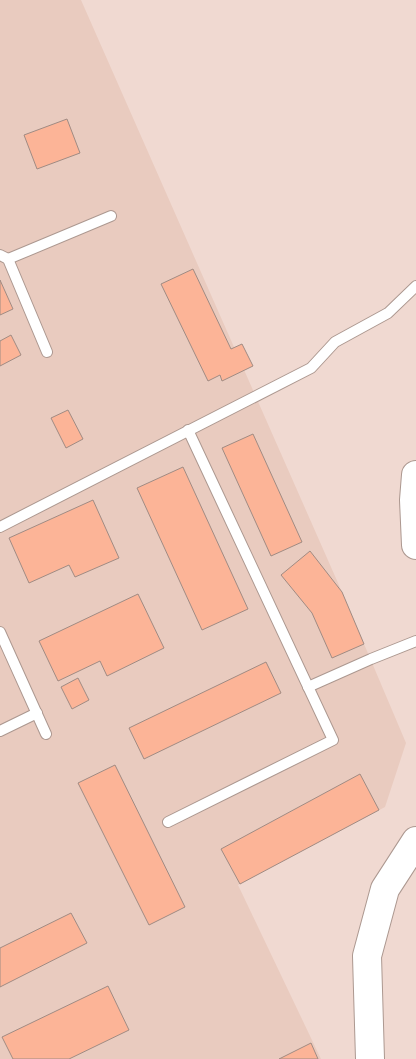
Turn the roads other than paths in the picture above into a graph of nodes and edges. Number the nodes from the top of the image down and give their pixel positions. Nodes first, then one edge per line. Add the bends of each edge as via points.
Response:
1 (111, 216) dead end
2 (4, 257) edge
3 (416, 286) edge
4 (48, 352) dead end
5 (188, 430) junction
6 (416, 475) edge
7 (0, 527) edge
8 (416, 545) edge
9 (0, 632) edge
10 (416, 641) edge
11 (308, 687) junction
12 (37, 713) junction
13 (0, 731) edge
14 (46, 734) dead end
15 (168, 822) dead end
16 (416, 841) edge
17 (370, 1059) edge

1 - 2 lane
2 - 4 lane
3 - 5 lane via 388,313 335,342 311,368
5 - 7 lane
5 - 11 lane
6 - 8 street
9 - 12 lane
10 - 11 lane
11 - 15 lane via 333,740
12 - 13 lane
12 - 14 lane
16 - 17 street via 385,889 367,956

